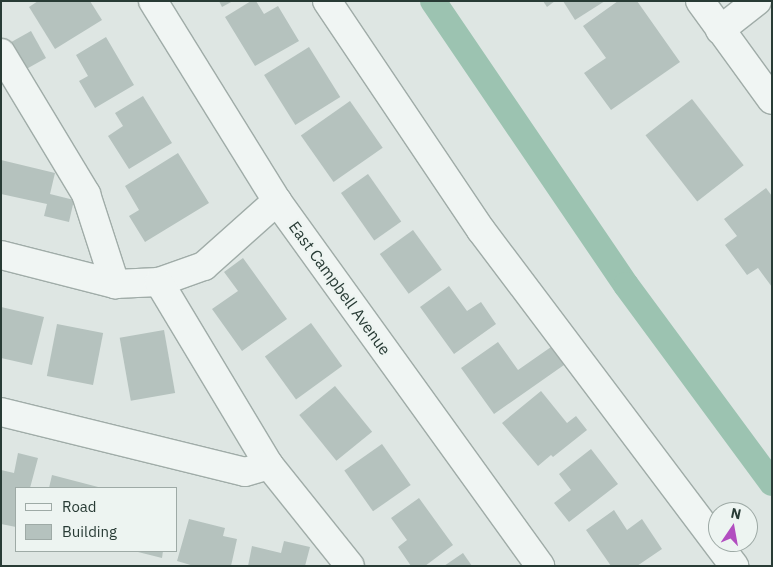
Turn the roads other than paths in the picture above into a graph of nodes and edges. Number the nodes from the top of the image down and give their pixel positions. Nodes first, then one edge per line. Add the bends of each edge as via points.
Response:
1 (153, 1) edge
2 (327, 1) edge
3 (700, 1) edge
4 (757, 1) edge
5 (720, 30) junction
6 (5, 67) edge
7 (772, 100) edge
8 (277, 201) junction
9 (1, 255) edge
10 (159, 282) junction
11 (115, 284) junction
12 (1, 412) edge
13 (269, 464) junction
14 (350, 566) edge
15 (540, 566) edge
16 (734, 566) edge

1 - 8 street, East Campbell Avenue
2 - 16 street via 481,230
3 - 5 street
4 - 5 street
5 - 7 street
6 - 11 street via 86,194
8 - 10 street via 204,266
8 - 15 street, East Campbell Avenue
9 - 11 street
10 - 11 street
10 - 13 street
12 - 13 street via 245,472
13 - 14 street

